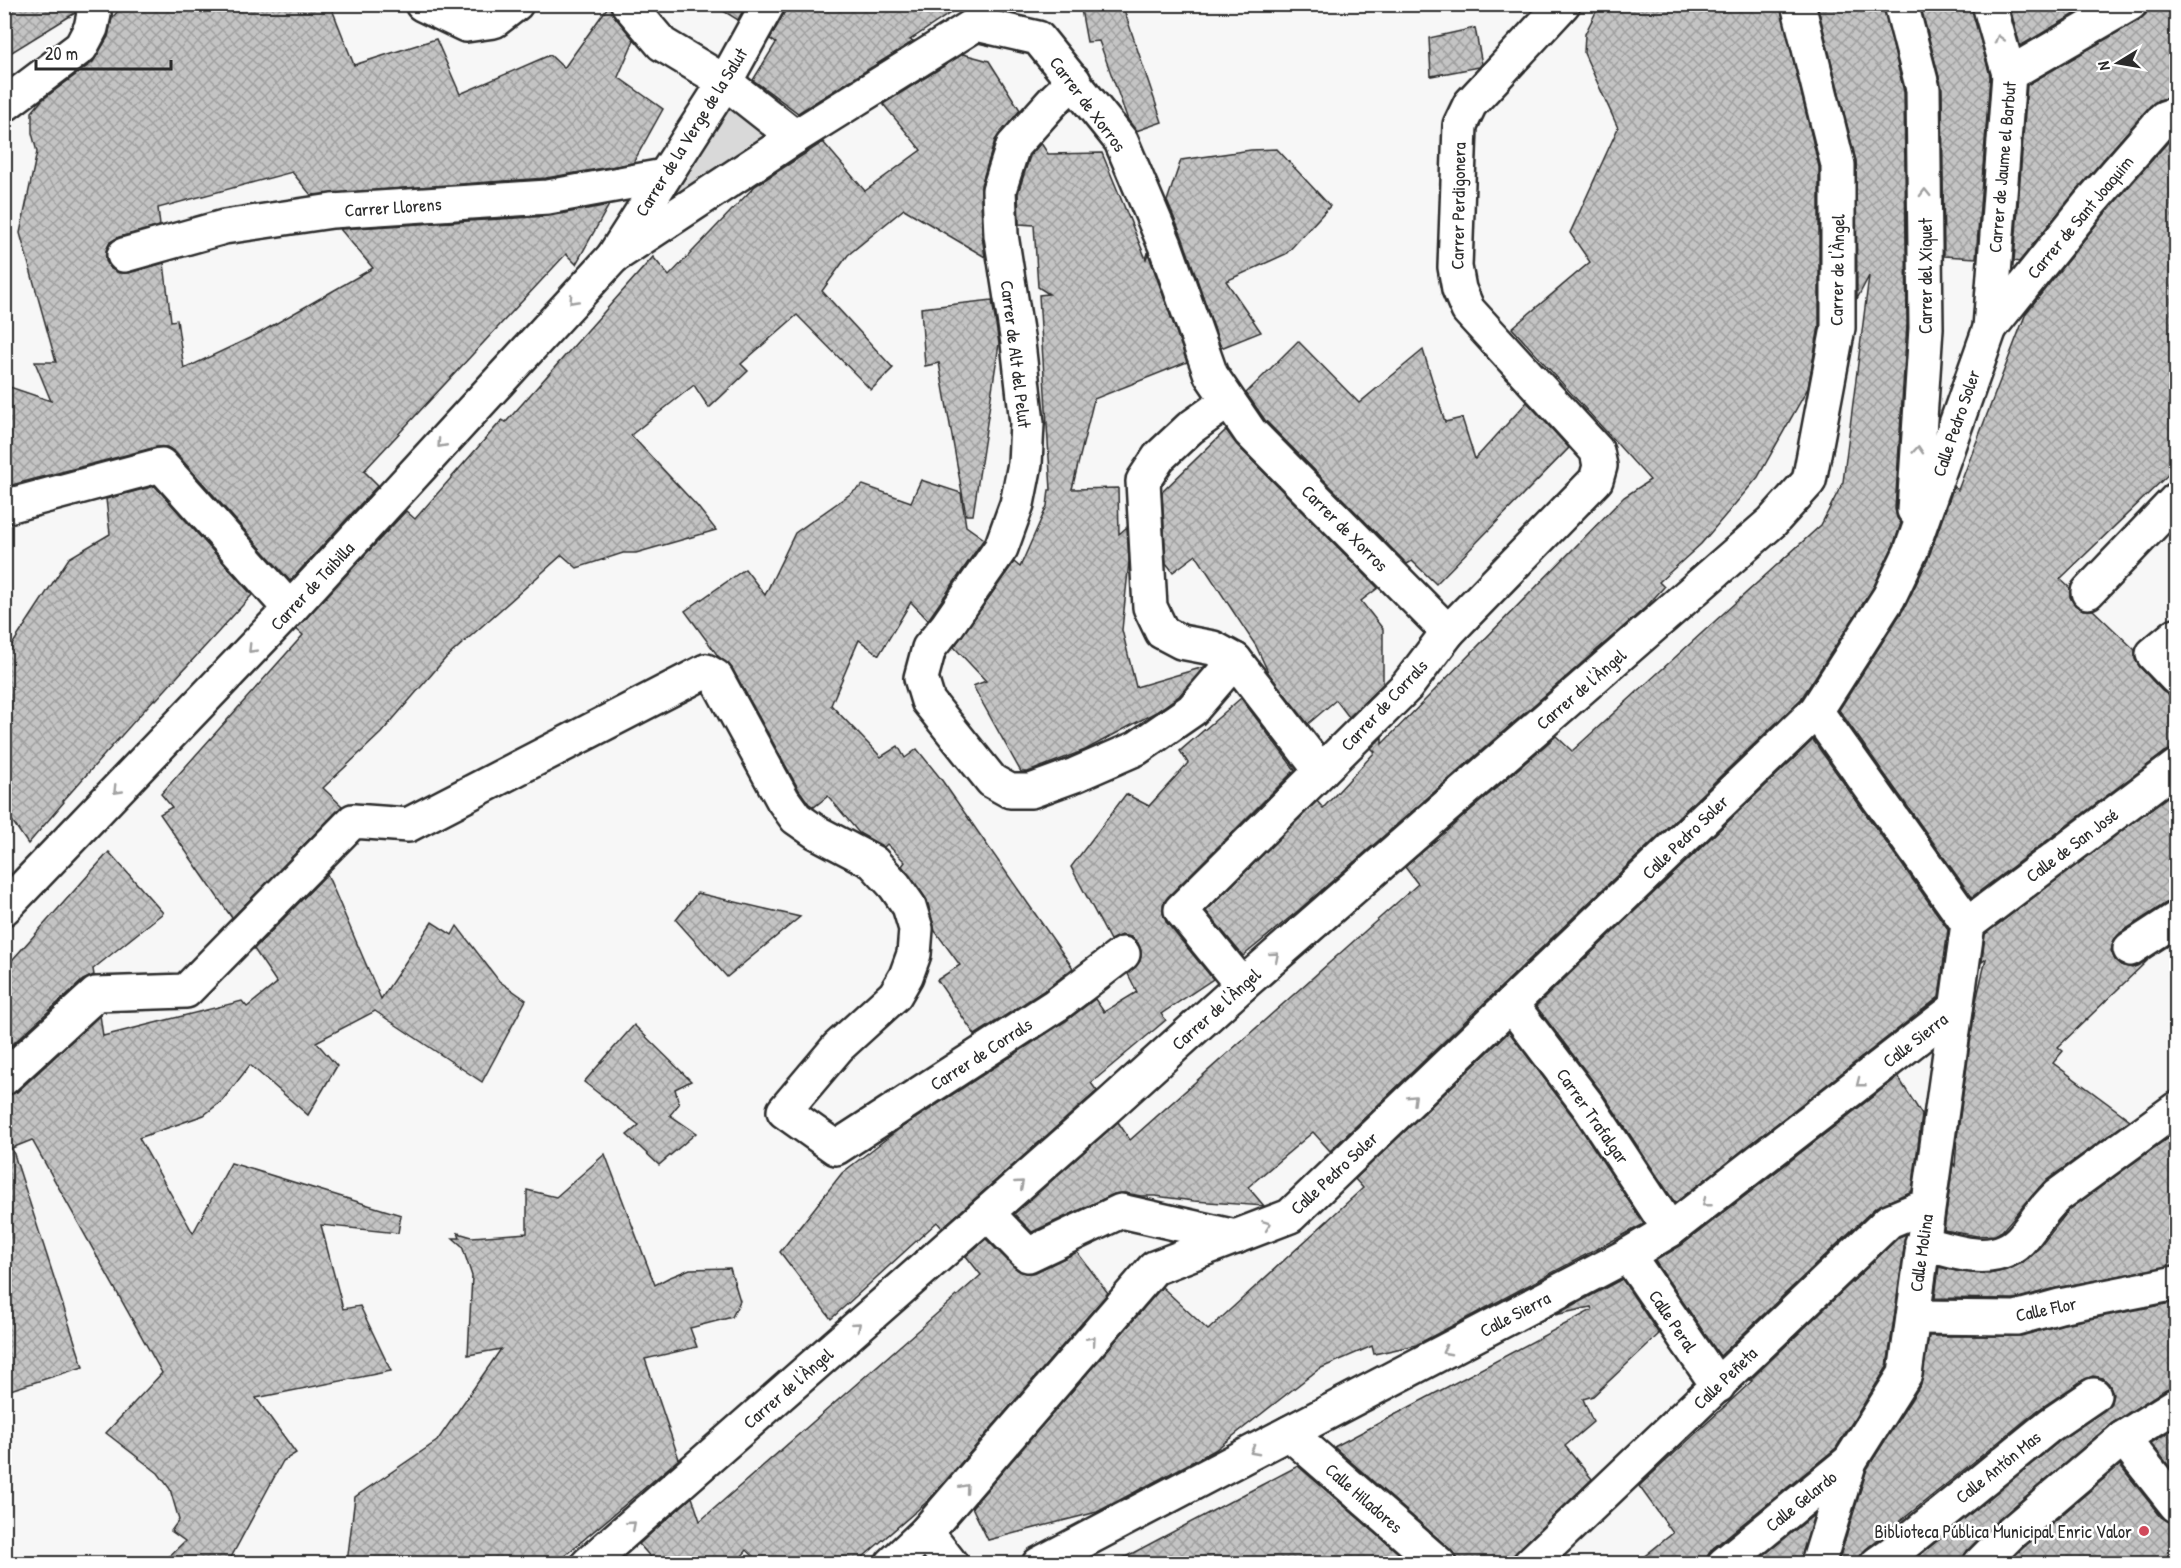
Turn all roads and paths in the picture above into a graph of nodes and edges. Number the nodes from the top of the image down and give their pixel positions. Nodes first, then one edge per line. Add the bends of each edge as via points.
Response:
1 (92, 4) edge
2 (422, 4) edge
3 (516, 4) edge
4 (628, 4) edge
5 (768, 4) edge
6 (1563, 4) edge
7 (1798, 4) edge
8 (1901, 4) edge
9 (1989, 4) edge
10 (2130, 4) edge
11 (982, 14) edge
12 (2009, 74) junction
13 (725, 81) junction
14 (1074, 81) junction
15 (4, 105) edge
16 (2176, 114) edge
17 (795, 137) junction
18 (664, 176) junction
19 (124, 255) dead end
20 (613, 257) junction
21 (1990, 328) junction
22 (1228, 401) junction
23 (1600, 466) joint
24 (2176, 500) edge
25 (4, 507) edge
26 (1911, 551) junction
27 (2088, 592) dead end
28 (290, 609) junction
29 (1448, 632) junction
30 (2165, 645) edge
31 (1235, 660) junction
32 (2176, 678) edge
33 (1816, 711) junction
34 (2176, 767) edge
35 (1321, 771) junction
36 (4, 908) edge
37 (2176, 919) edge
38 (1968, 924) junction
39 (2130, 949) dead end
40 (1123, 954) dead end
41 (1242, 985) junction
42 (1511, 1004) junction
43 (1956, 1008) junction
44 (4, 1078) edge
45 (2176, 1109) edge
46 (1928, 1205) junction
47 (987, 1212) junction
48 (1670, 1230) junction
49 (1236, 1237) junction
50 (1922, 1243) junction
51 (1628, 1255) junction
52 (2176, 1282) edge
53 (1913, 1317) junction
54 (1718, 1386) junction
55 (2094, 1395) dead end
56 (2176, 1405) edge
57 (1289, 1433) junction
58 (2123, 1438) junction
59 (1850, 1461) junction
60 (2176, 1505) edge
61 (927, 1532) junction
62 (588, 1563) edge
63 (892, 1563) edge
64 (951, 1563) edge
65 (1038, 1563) edge
66 (1439, 1563) edge
67 (1530, 1563) edge
68 (1724, 1563) edge
69 (1818, 1563) edge
70 (1877, 1563) edge
71 (1980, 1563) edge

1 - 15 street via 93,21 81,47
2 - 3 street via 466,25 494,21
4 - 13 street via 662,44
5 - 13 street, Carrer de la Verge de la Salut
6 - 23 street, Carrer Perdigonera via 1470,104 1460,125 1455,267 1468,310 1598,451
41 -> 7 street, Carrer de l'Àngel via 1772,522 1809,481 1838,328 1838,165
26 -> 8 street, Carrer del Xiquet via 1926,328 1923,89
12 -> 9 street
10 - 12 street, Carrer de Jaume el Barbut
11 - 14 street, Carrer de Xorros via 1038,38
11 - 17 street, Carrer de Xorros
12 - 21 street, Carrer de Jaume el Barbut
13 - 17 street
13 - 18 street, Carrer de la Verge de la Salut
14 - 22 street, Carrer de Xorros via 1121,141 1165,245 1211,375
14 - 31 street, Carrer de Alt del Pelut via 1013,146 999,190 1001,235 1027,423 1025,464 1017,504 1001,548 929,648 921,678 928,701 992,781 1010,791 1031,790 1137,748 1192,710
16 - 21 street, Carrer de Sant Joaquim via 2164,118 2104,187
17 - 20 street, Carrer de Xorros
18 - 19 street, Carrer Llorens via 548,197 332,210 224,227
18 - 20 street, Carrer de la Verge de la Salut
20 -> 28 street, Carrer de Taibilla
21 - 26 street, Calle Pedro Soler
22 - 29 street, Carrer de Xorros via 1250,432
22 - 31 street via 1159,457 1143,481 1150,607 1162,632 1181,642 1213,648
23 - 29 street, Carrer de Corrals via 1596,480 1587,490
24 - 27 street
25 - 28 street via 161,465
26 - 33 street, Calle Pedro Soler via 1889,597
28 -> 36 street, Carrer de Taibilla
29 - 35 street, Carrer de Corrals via 1407,686
30 - 32 street
31 - 35 street
33 - 38 street
33 - 42 street, Calle Pedro Soler
34 - 38 street, Calle de San José
35 - 41 street, Carrer de Corrals via 1181,910
37 - 39 street
38 - 43 street, Calle Molina
40 - 44 street, Carrer de Corrals via 1056,1005 836,1148 784,1111 838,1047 896,995 914,954 916,929 909,906 873,862 796,818 716,677 706,671 408,825 353,821 186,991 96,994
47 -> 41 street, Carrer de l'Àngel
42 - 48 street, Carrer Trafalgar via 1589,1107
49 -> 42 street, Calle Pedro Soler via 1290,1216
43 - 46 street, Calle Molina
43 -> 48 street, Calle Sierra
45 - 50 street via 2057,1196 2011,1248 1981,1256
46 - 50 street, Calle Molina
46 - 54 street, Calle Peñeta via 1889,1221
47 - 49 street via 1028,1255 1121,1211
62 -> 47 street, Carrer de l'Àngel
48 - 51 street, Calle Sierra
61 -> 49 street, Calle Pedro Soler via 1154,1268
50 - 53 street, Calle Molina
51 - 54 street, Calle Peral
51 -> 57 street, Calle Sierra
52 - 53 street, Calle Flor via 2016,1318
53 - 59 street, Calle Molina via 1905,1374
54 - 67 street, Calle Peñeta
55 - 70 street, Calle Antón Mas via 2050,1425
56 - 58 street
57 -> 65 street, Calle Sierra
57 - 66 street, Calle Hiladores
58 - 60 street
58 - 71 street
59 - 68 street, Calle Gelardo
59 - 69 street, Calle Molina
61 - 63 street
61 - 64 street

